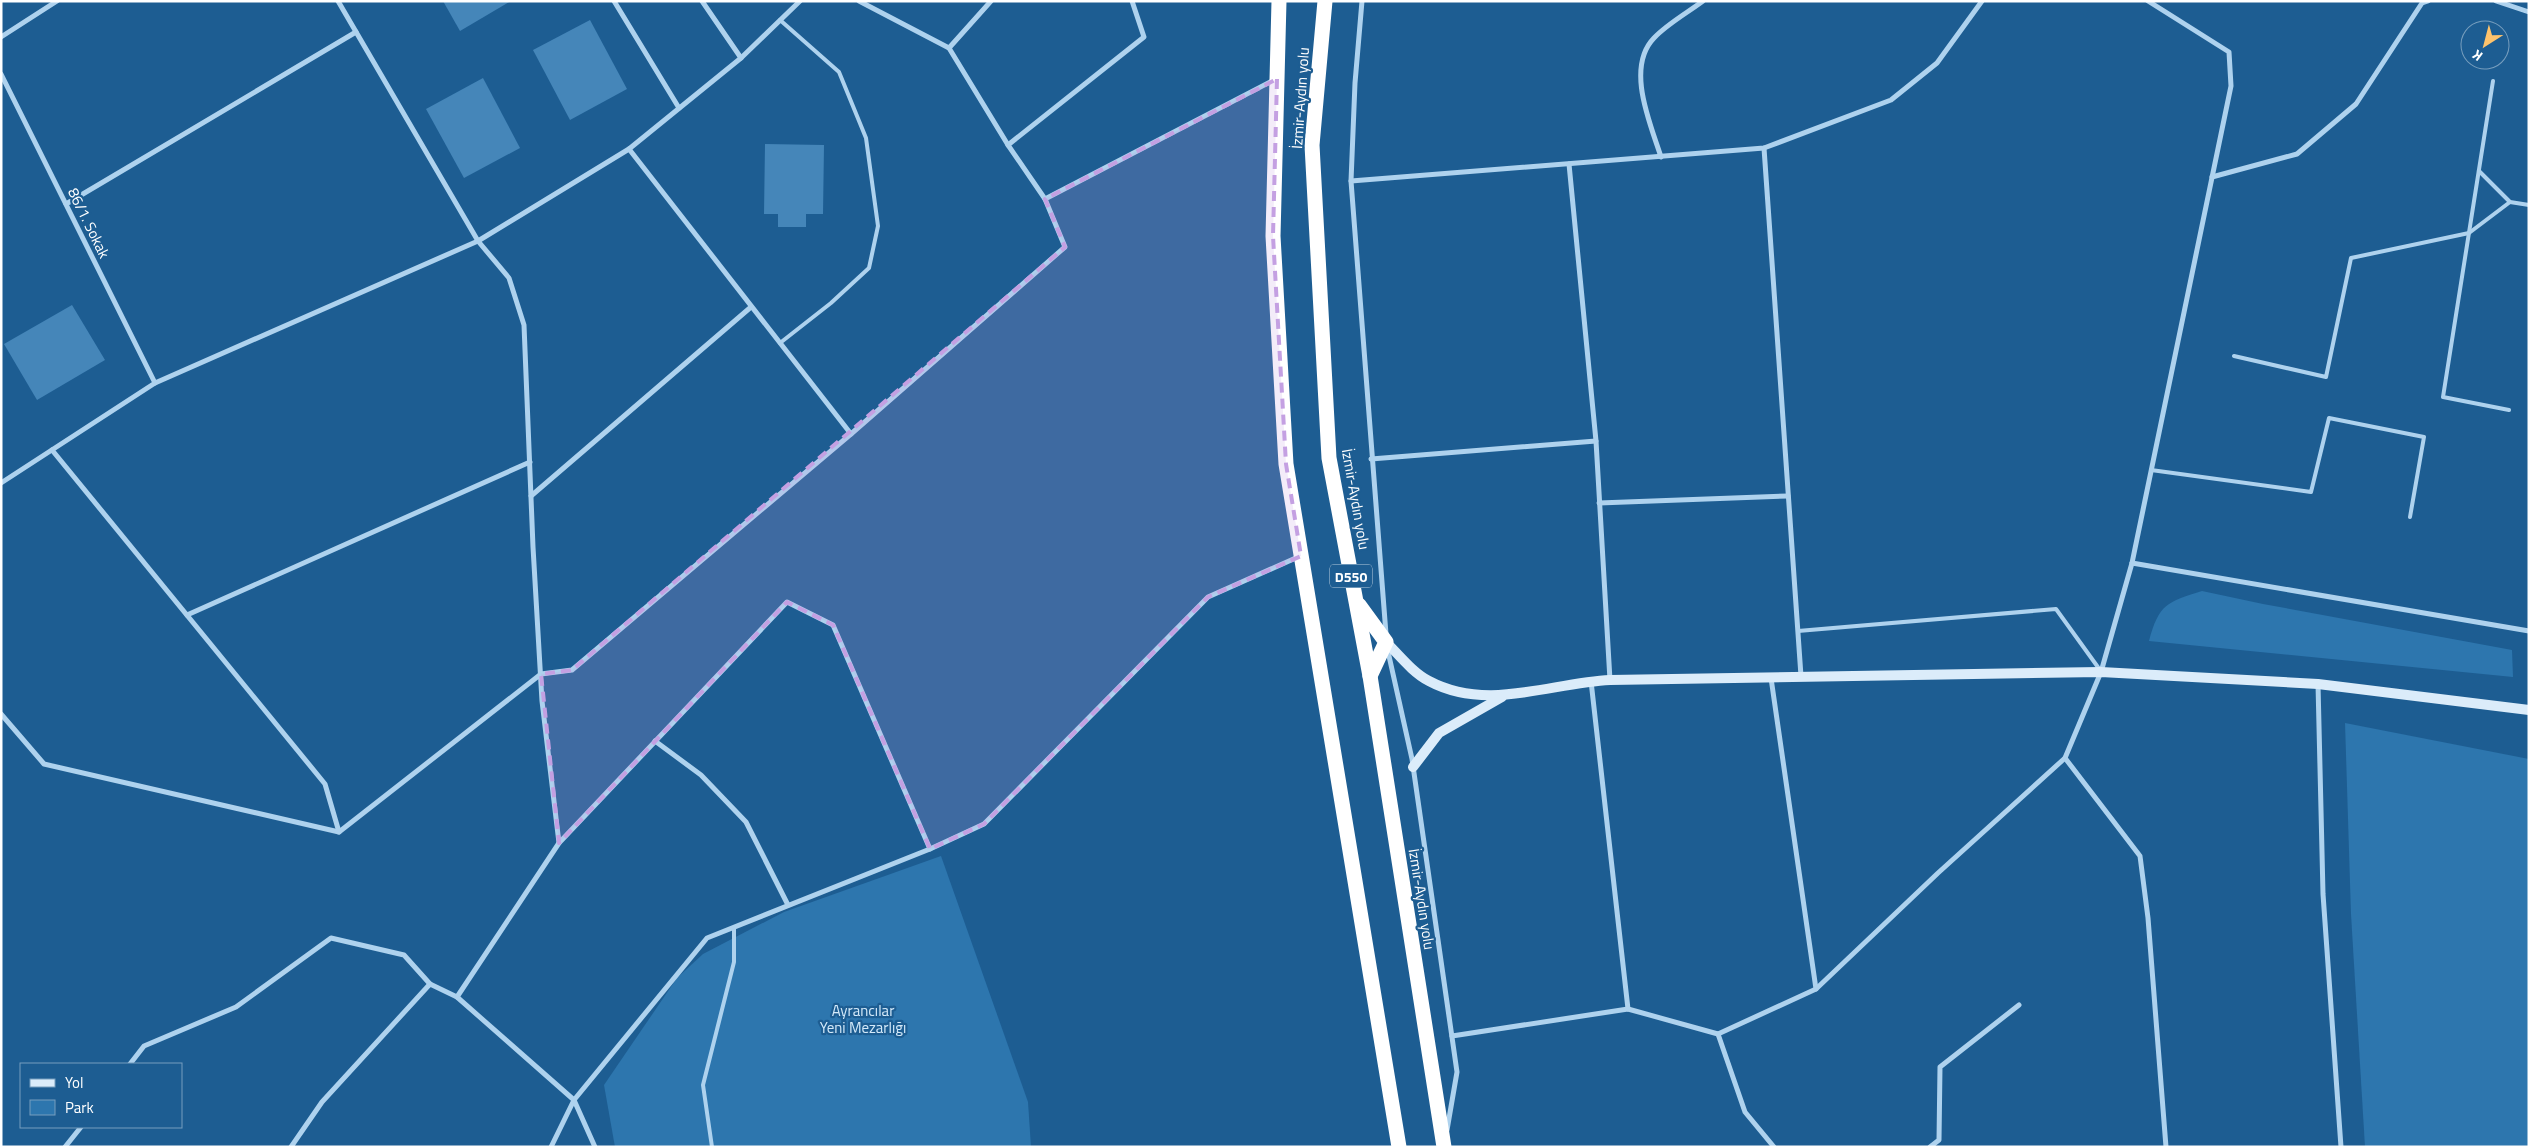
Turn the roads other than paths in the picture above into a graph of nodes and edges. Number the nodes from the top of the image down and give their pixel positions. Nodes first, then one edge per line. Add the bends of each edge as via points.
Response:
1 (57, 1) edge
2 (338, 1) edge
3 (614, 1) edge
4 (702, 1) edge
5 (800, 1) edge
6 (859, 1) edge
7 (991, 1) edge
8 (1132, 1) edge
9 (1279, 1) edge
10 (1325, 1) edge
11 (1362, 1) edge
12 (1703, 1) edge
13 (1982, 1) edge
14 (2148, 1) edge
15 (2428, 1) edge
16 (2496, 1) edge
17 (2529, 12) edge
18 (780, 20) junction
19 (356, 32) junction
20 (1, 37) edge
21 (950, 48) junction
22 (741, 58) junction
23 (1, 74) edge
24 (1277, 79) junction
25 (2493, 81) dead end
26 (679, 108) junction
27 (1008, 145) junction
28 (1764, 148) junction
29 (629, 149) junction
30 (1661, 156) junction
31 (1569, 164) junction
32 (2479, 171) junction
33 (2212, 177) junction
34 (1351, 181) junction
35 (1045, 199) junction
36 (2510, 202) junction
37 (66, 204) junction
38 (2529, 205) edge
39 (2469, 233) junction
40 (478, 241) junction
41 (751, 307) junction
42 (780, 343) junction
43 (2234, 356) dead end
44 (155, 383) junction
45 (2509, 410) dead end
46 (851, 434) junction
47 (1596, 441) junction
48 (52, 450) junction
49 (1371, 459) junction
50 (530, 462) junction
51 (2151, 470) junction
52 (1, 483) edge
53 (532, 496) junction
54 (1788, 496) junction
55 (1600, 503) junction
56 (2410, 517) dead end
57 (1301, 556) junction
58 (2132, 563) junction
59 (1356, 600) junction
60 (187, 615) junction
61 (1798, 631) junction
62 (2529, 631) edge
63 (1386, 642) junction
64 (2101, 672) junction
65 (541, 674) junction
66 (1370, 676) junction
67 (1801, 676) junction
68 (1771, 678) junction
69 (1610, 680) junction
70 (1591, 681) junction
71 (2318, 684) junction
72 (1502, 696) junction
73 (2529, 710) edge
74 (1, 714) edge
75 (655, 741) junction
76 (2065, 758) junction
77 (1413, 767) junction
78 (339, 832) junction
79 (560, 843) junction
80 (930, 850) junction
81 (788, 905) junction
82 (734, 928) junction
83 (430, 984) junction
84 (1816, 989) junction
85 (457, 998) junction
86 (2019, 1005) dead end
87 (1628, 1009) junction
88 (1718, 1034) junction
89 (1452, 1036) junction
90 (131, 1063) edge
91 (574, 1100) junction
92 (80, 1128) edge
93 (65, 1147) edge
94 (291, 1147) edge
95 (551, 1147) edge
96 (595, 1147) edge
97 (712, 1147) edge
98 (1399, 1147) edge
99 (1444, 1147) edge
100 (1774, 1147) edge
101 (1930, 1147) edge
102 (2166, 1147) edge
103 (2341, 1147) edge

1 - 20 street
2 - 19 street
3 - 26 street
4 - 22 street
5 - 18 street
6 - 21 street
7 - 21 street
8 - 27 street via 1144,37
9 - 24 highway, İzmir-Aydın yolu
10 - 59 highway, İzmir-Aydın yolu / D550 via 1312,145 1329,458
11 - 34 street
12 - 30 street via 1652,39 1643,58 1640,77 1643,101
13 - 28 street via 1937,63 1891,100
14 - 33 street via 2229,52 2230,86
15 - 33 street via 2422,3 2356,104 2297,154
16 - 17 street
18 - 22 street
18 - 42 lane via 839,72 866,138 878,226 869,268
19 - 37 street
19 - 40 street
21 - 27 street
22 - 26 street
23 - 37 street, 86/1. Sokak
24 - 35 street
24 - 57 highway, İzmir-Aydın yolu via 1273,236 1286,464
25 - 32 lane
26 - 29 street
27 - 35 street
28 - 30 street
28 - 54 street
29 - 40 street
29 - 41 street
30 - 31 street
31 - 34 street
31 - 47 street
32 - 36 lane
32 - 39 lane
33 - 51 street
34 - 49 street
35 - 46 street via 1065,247
36 - 38 lane
36 - 39 lane
37 - 44 street, 86/1. Sokak
39 - 43 lane via 2352,258 2326,377
39 - 45 lane via 2443,397
40 - 44 street
40 - 50 street via 510,278 524,325
41 - 42 street
41 - 53 street
42 - 46 street
44 - 48 street
46 - 65 street via 572,670
47 - 49 street
47 - 55 street
48 - 52 street
48 - 60 street
49 - 63 street
50 - 53 street
50 - 60 street
51 - 56 lane via 2311,492 2329,418 2424,437
51 - 58 street
53 - 65 street
54 - 55 street
54 - 61 street
55 - 69 street
57 - 80 street via 1208,597 984,824
57 - 98 highway, İzmir-Aydın yolu
58 - 62 street
58 - 64 street
59 - 63 highway
59 - 66 highway, İzmir-Aydın yolu / D550
60 - 78 street via 325,784
61 - 64 lane via 2056,609
61 - 67 street
63 - 66 highway
63 - 72 street via 1427,680 1452,692
63 - 77 street
64 - 67 street
64 - 71 street
64 - 76 street
65 - 78 street
65 - 79 street
66 - 99 highway, İzmir-Aydın yolu / D550
67 - 68 street
68 - 69 street
68 - 84 street
69 - 70 street
70 - 72 street
70 - 87 street
71 - 73 street
71 - 103 street via 2323,894
72 - 77 street via 1439,733
74 - 78 street via 44,764
75 - 79 street
75 - 80 street via 787,602 833,626
75 - 81 street via 701,775 746,822
76 - 84 street
76 - 102 street via 2140,856
77 - 89 street
79 - 85 street
80 - 81 street
81 - 82 street
82 - 91 street via 707,938
82 - 97 lane via 734,962 703,1085
83 - 85 street
83 - 90 street via 404,955 331,938 236,1006 144,1046
83 - 94 street via 322,1102
84 - 88 street
85 - 91 street
86 - 101 street via 1940,1067 1939,1140
87 - 88 street
87 - 89 street
88 - 100 street via 1745,1112
89 - 99 street via 1457,1072
91 - 95 street
91 - 96 street
92 - 93 street

